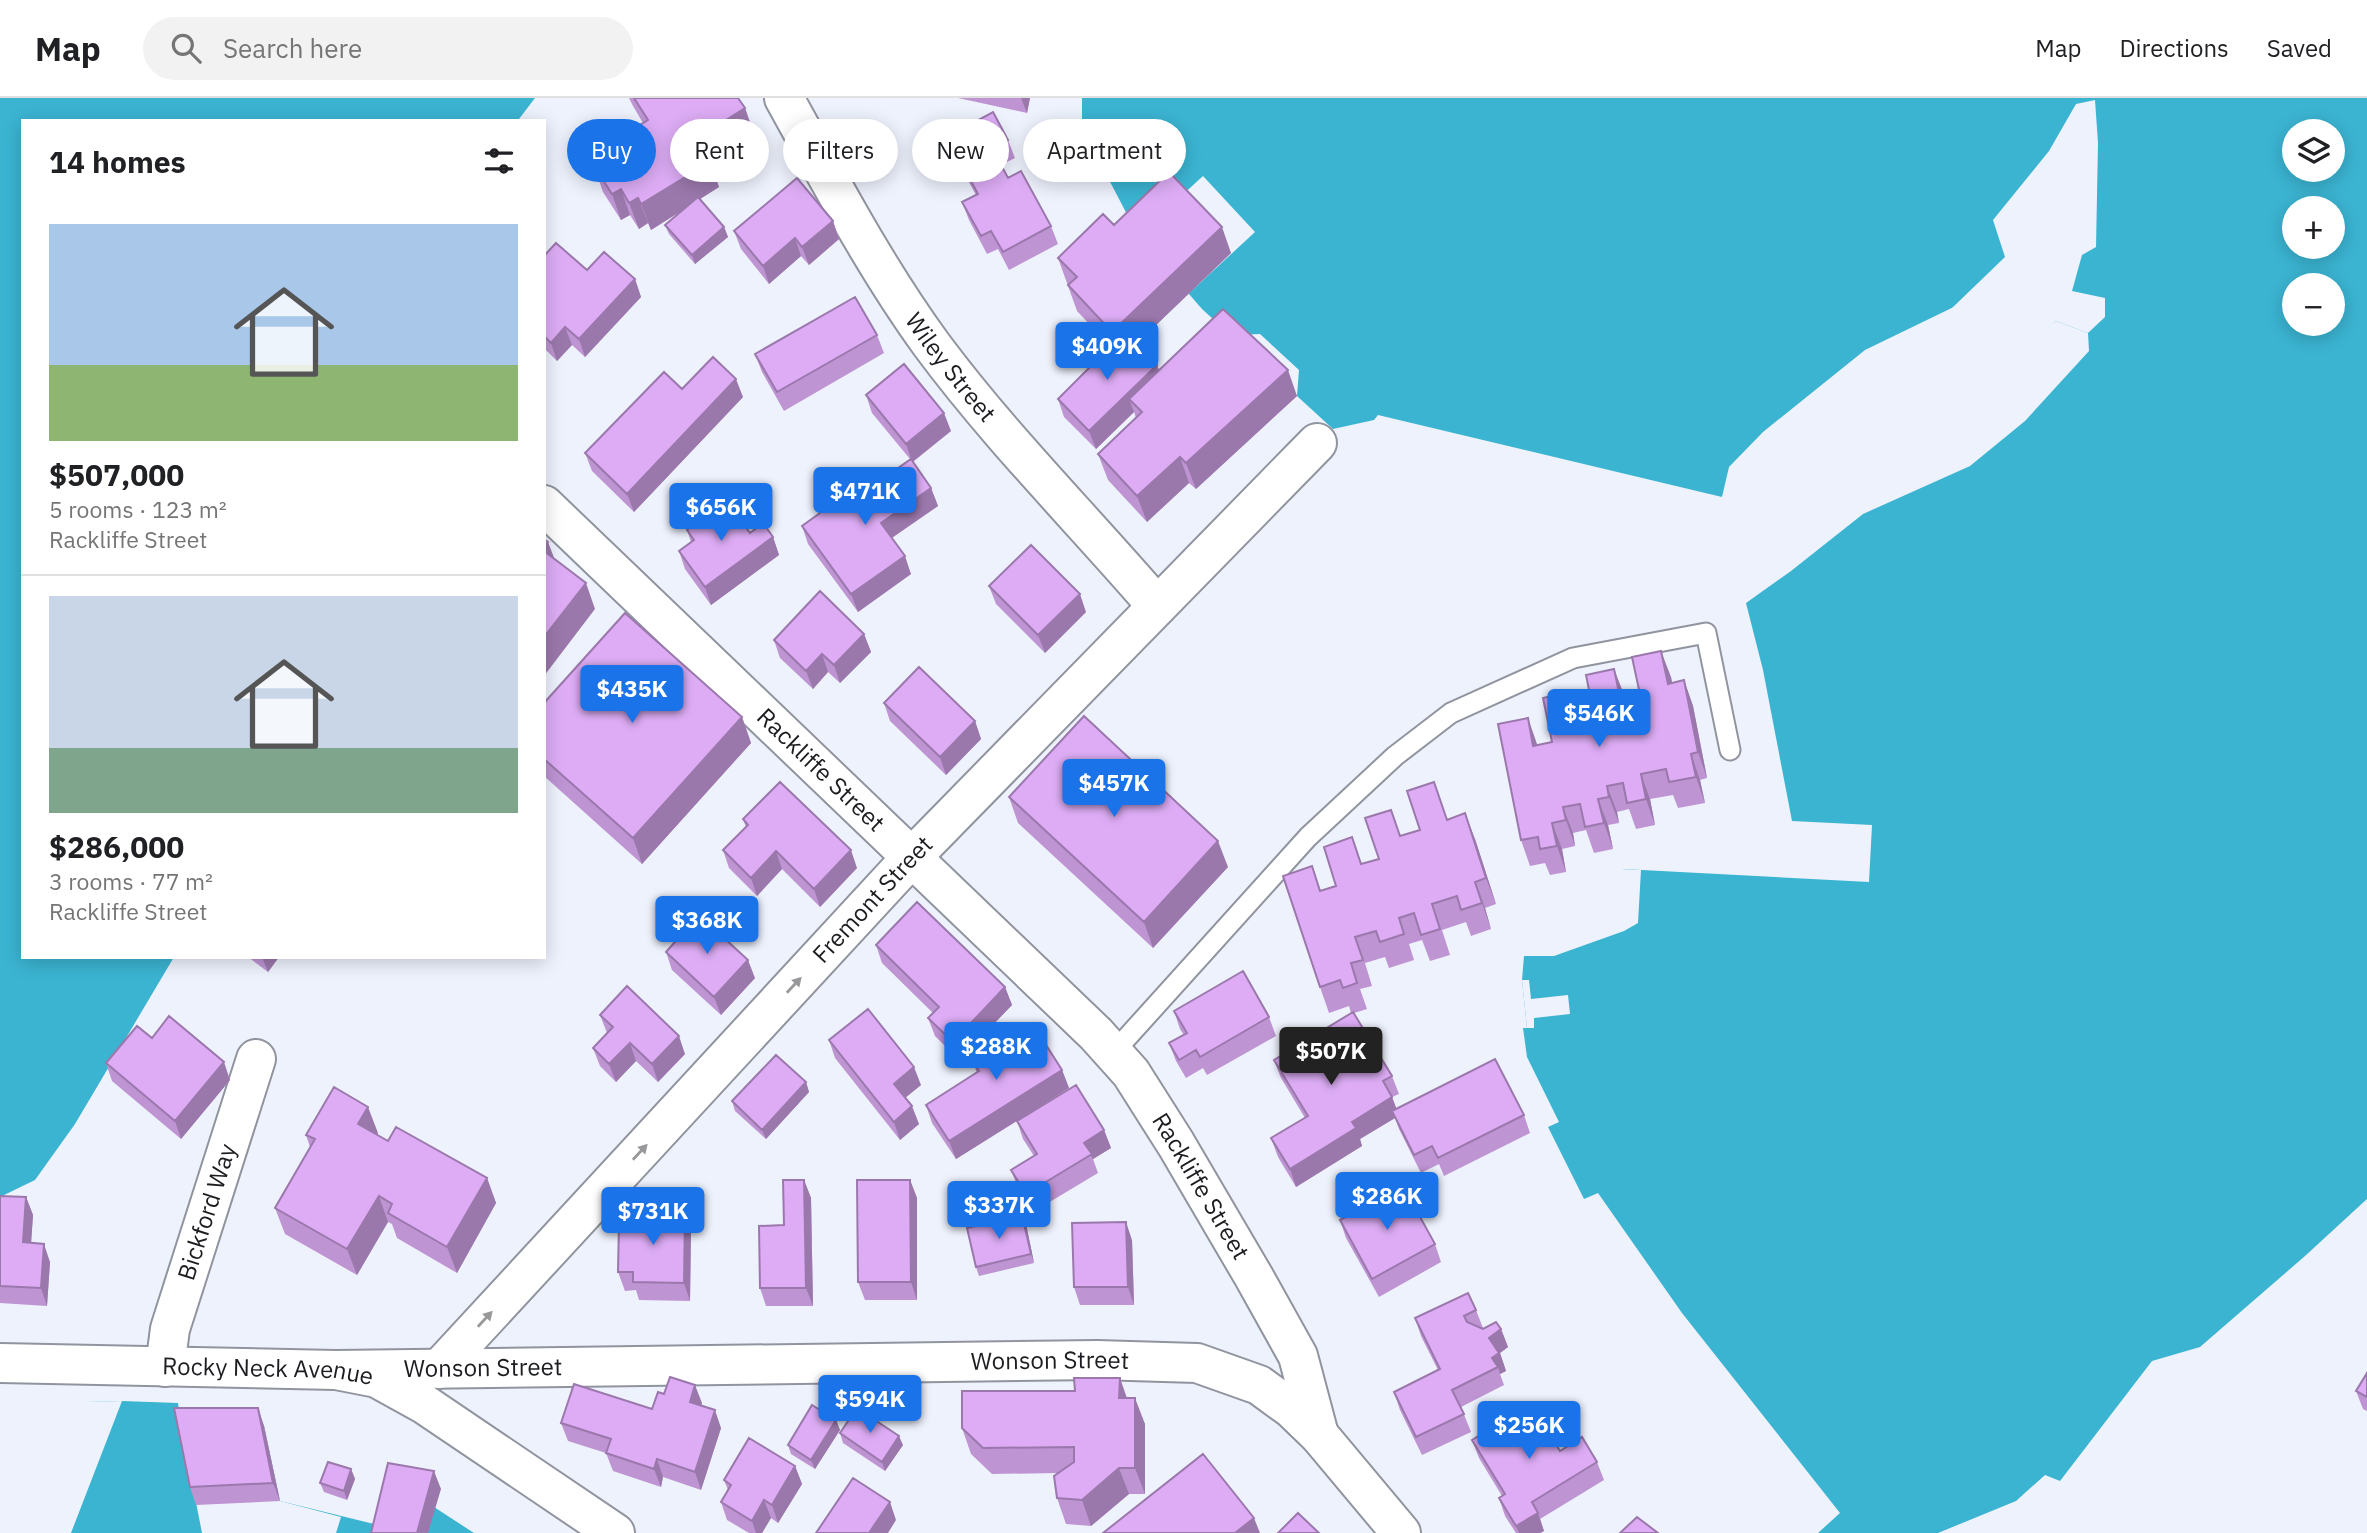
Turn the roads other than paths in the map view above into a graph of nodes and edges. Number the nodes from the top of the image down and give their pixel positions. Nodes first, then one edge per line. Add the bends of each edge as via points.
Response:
1 (784, 98) edge
2 (1317, 443) dead end
3 (546, 507) edge
4 (1157, 606) junction
5 (1730, 750) dead end
6 (911, 858) junction
7 (1113, 1054) junction
8 (256, 1059) dead end
9 (0, 1363) edge
10 (165, 1367) junction
11 (439, 1369) junction
12 (336, 1370) junction
13 (1319, 1435) junction
14 (615, 1533) edge
15 (1401, 1533) edge

1 - 4 street, Wiley Street via 895,291 932,345
2 - 4 street, Fremont Street
3 - 6 street, Rackliffe Street
4 - 6 street, Fremont Street
5 - 7 lane via 1706,633 1573,658 1463,707 1395,756 1308,836
6 - 7 street, Rackliffe Street
11 -> 6 street, Fremont Street
7 - 13 street, Rackliffe Street via 1131,1073 1176,1144 1298,1356
8 - 10 street, Bickford Way via 170,1329
9 - 10 street, Rocky Neck Avenue
10 - 12 street, Rocky Neck Avenue
11 - 12 street, Wonson Street
11 - 13 street, Wonson Street via 1097,1360 1196,1363 1259,1385
12 - 14 street, Rocky Neck Avenue via 377,1378 424,1404
13 - 15 street, Wonson Street

